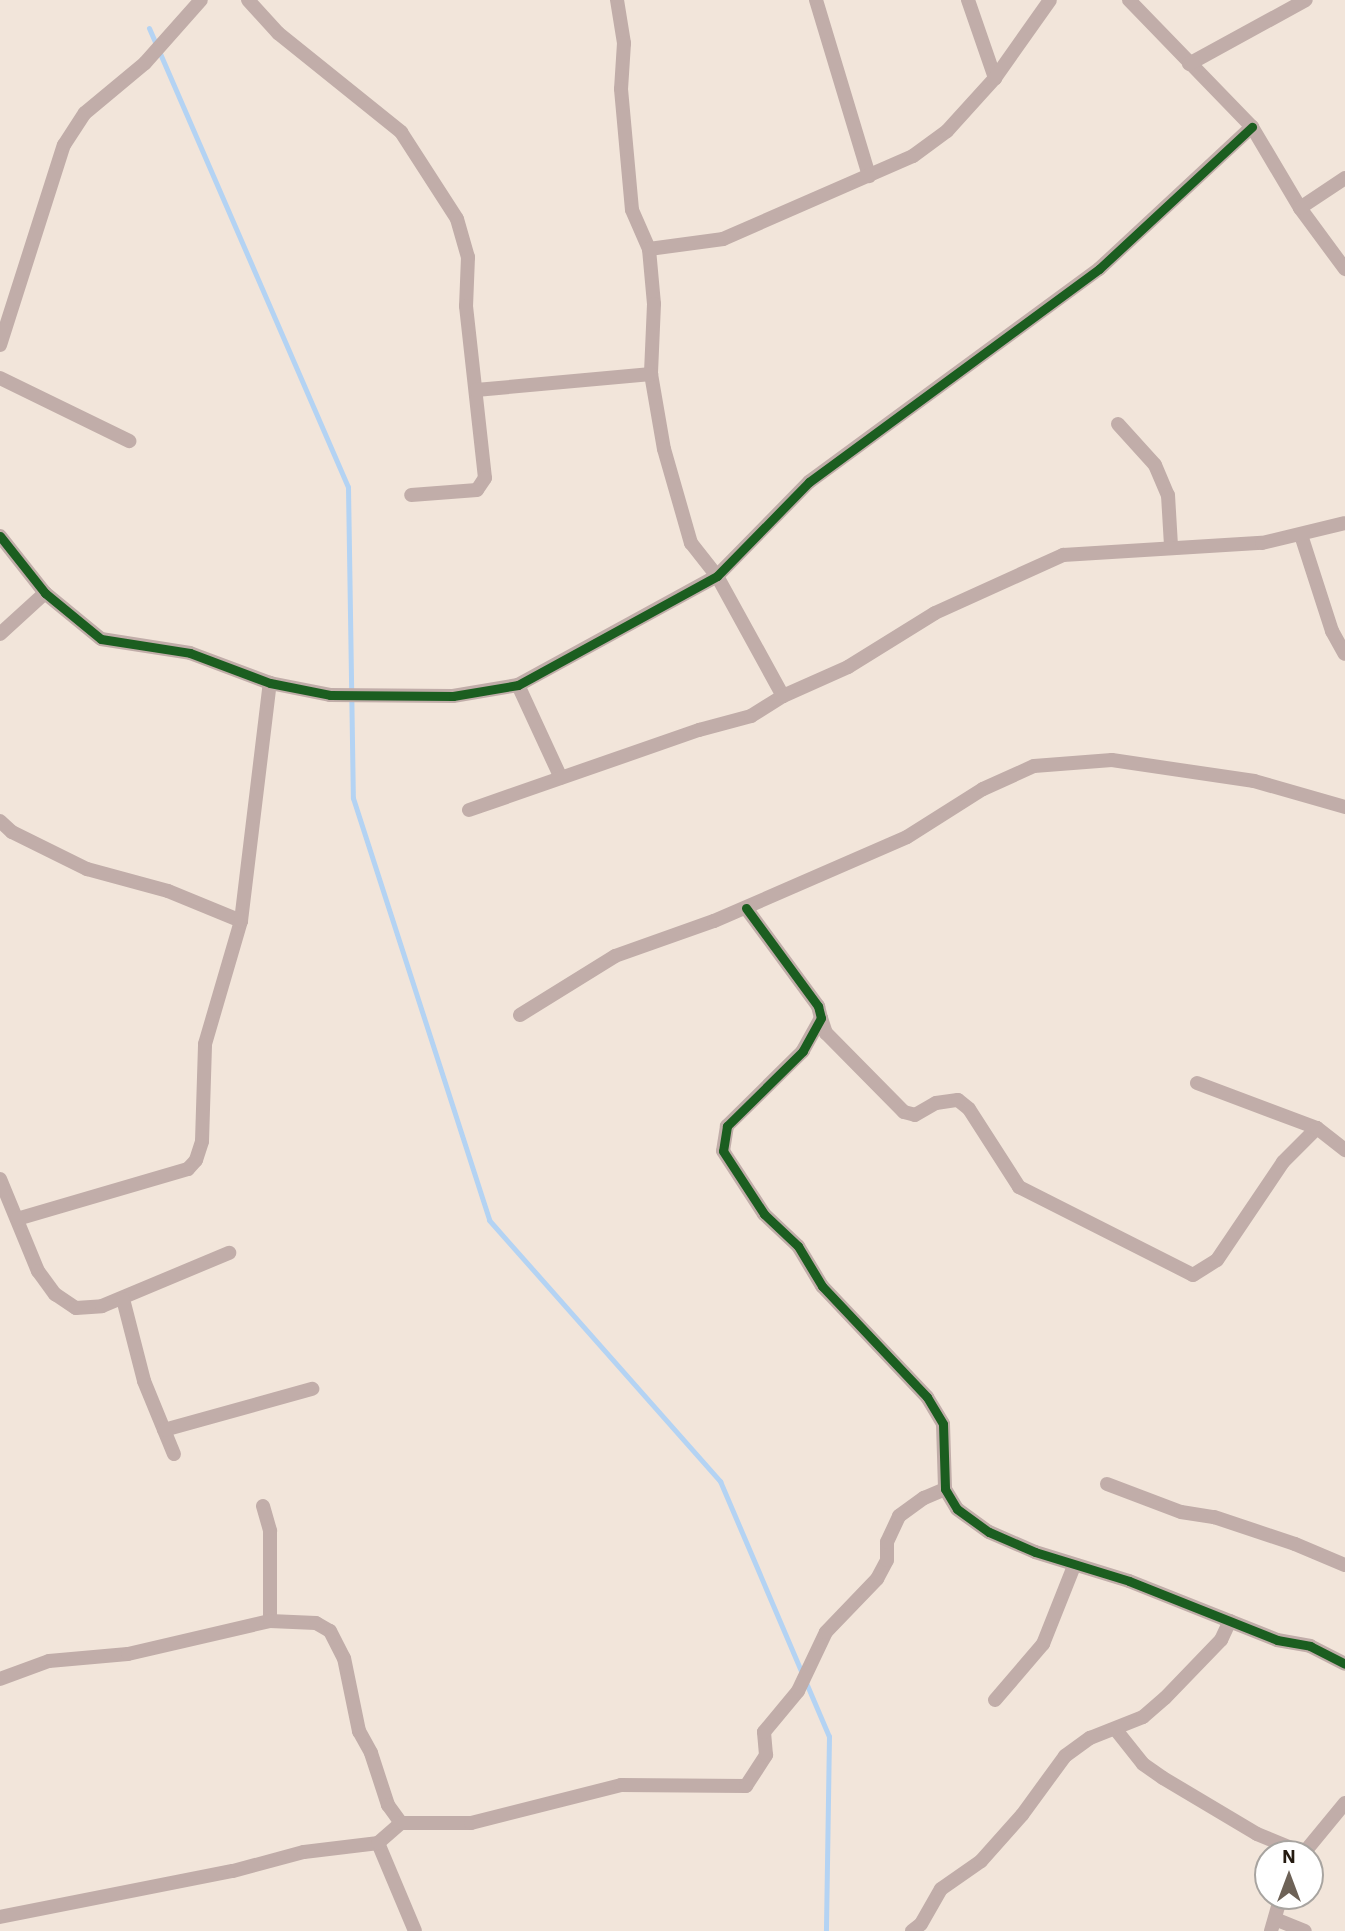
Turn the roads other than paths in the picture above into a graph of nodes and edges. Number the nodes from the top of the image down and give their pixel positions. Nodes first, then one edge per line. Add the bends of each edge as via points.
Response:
1 (201, 0) edge
2 (248, 0) edge
3 (617, 0) edge
4 (816, 0) edge
5 (968, 0) edge
6 (1050, 0) edge
7 (1129, 0) edge
8 (1306, 0) edge
9 (1189, 64) junction
10 (995, 78) junction
11 (1252, 127) junction
12 (869, 176) junction
13 (1345, 178) edge
14 (1300, 208) junction
15 (649, 249) junction
16 (1345, 269) edge
17 (0, 345) edge
18 (651, 374) junction
19 (0, 378) edge
20 (476, 390) junction
21 (1118, 424) dead end
22 (129, 440) dead end
23 (411, 495) dead end
24 (1345, 523) edge
25 (1301, 535) junction
26 (0, 536) edge
27 (1171, 546) junction
28 (717, 576) junction
29 (45, 593) junction
30 (0, 634) edge
31 (1345, 654) edge
32 (270, 683) junction
33 (518, 685) junction
34 (783, 696) junction
35 (561, 778) junction
36 (1345, 807) edge
37 (468, 810) dead end
38 (0, 821) edge
39 (746, 908) junction
40 (241, 922) junction
41 (520, 1015) dead end
42 (821, 1018) junction
43 (1197, 1083) dead end
44 (1317, 1128) junction
45 (1345, 1150) edge
46 (0, 1179) edge
47 (17, 1219) junction
48 (229, 1253) dead end
49 (123, 1298) junction
50 (312, 1389) dead end
51 (164, 1430) junction
52 (174, 1454) dead end
53 (1107, 1483) dead end
54 (945, 1489) junction
55 (263, 1506) dead end
56 (1345, 1565) edge
57 (1074, 1566) junction
58 (270, 1621) junction
59 (1230, 1621) junction
60 (1345, 1664) edge
61 (0, 1679) edge
62 (995, 1700) dead end
63 (1116, 1730) junction
64 (1345, 1804) edge
65 (401, 1823) junction
66 (1271, 1840) edge
67 (1315, 1840) edge
68 (378, 1843) junction
69 (0, 1917) edge
70 (1273, 1925) edge
71 (415, 1931) edge
72 (912, 1931) edge
73 (1306, 1931) edge

1 - 17 street via 145,63 85,113 65,145
2 - 20 street via 278,33 401,132 457,219 468,257 466,306
3 - 15 street via 624,43 621,89 632,210
4 - 12 street
5 - 10 street
6 - 10 street
7 - 9 street
8 - 9 street
9 - 11 street
10 - 12 street via 947,131 913,156
11 - 14 street
11 - 28 street via 1099,269 809,482
12 - 15 street via 723,239
13 - 14 street
14 - 16 street
15 - 18 street via 654,304
18 - 20 street
18 - 28 street via 683,521 691,542
19 - 22 street
20 - 23 street via 483,485
21 - 27 street via 1155,465 1168,495
24 - 25 street
25 - 27 street via 1262,543
25 - 31 street via 1332,631
26 - 29 street
27 - 34 street via 1063,555 989,585 848,667
28 - 33 street
28 - 34 street via 730,607
29 - 30 street
29 - 32 street via 101,639 190,653
32 - 33 street via 330,695 453,696
32 - 40 street
33 - 35 street
34 - 35 street via 751,716
35 - 37 street
36 - 39 street via 1254,781 1112,760 1034,766 983,789 907,837
38 - 40 street via 12,832 87,869 168,891
39 - 41 street via 615,956
39 - 42 street via 818,1006
40 - 47 street via 205,1044 202,1141 196,1160 188,1169
42 - 44 street via 826,1032 904,1112 915,1115 936,1102 958,1100 969,1108 1019,1187 1194,1275 1217,1260 1283,1162
42 - 54 street via 803,1051 727,1126 723,1151 764,1214 797,1247 822,1286 927,1397 943,1424
43 - 44 street
44 - 45 street
46 - 47 street
47 - 49 street via 38,1271 55,1294 76,1308
48 - 49 street
49 - 51 street via 144,1381
50 - 51 street
51 - 52 street
53 - 56 street via 1181,1512 1214,1517 1295,1544
54 - 57 street via 957,1509 989,1532
54 - 65 street via 899,1516 877,1579 826,1632 797,1691 764,1732 766,1755 746,1786 621,1785 471,1823
55 - 58 street via 270,1531
57 - 59 street via 1129,1581
57 - 62 street via 1044,1644
58 - 61 street via 128,1654 49,1661
58 - 65 street via 304,1621 330,1631 344,1658 359,1731 388,1805
59 - 60 street via 1277,1640 1310,1646
59 - 63 street via 1221,1640 1190,1676 1143,1717
63 - 66 street via 1143,1764
63 - 72 street via 1090,1738 1065,1756 1015,1823 981,1861 941,1889
64 - 67 street
65 - 68 street
68 - 69 street via 304,1852 233,1871
68 - 71 street
70 - 73 street

